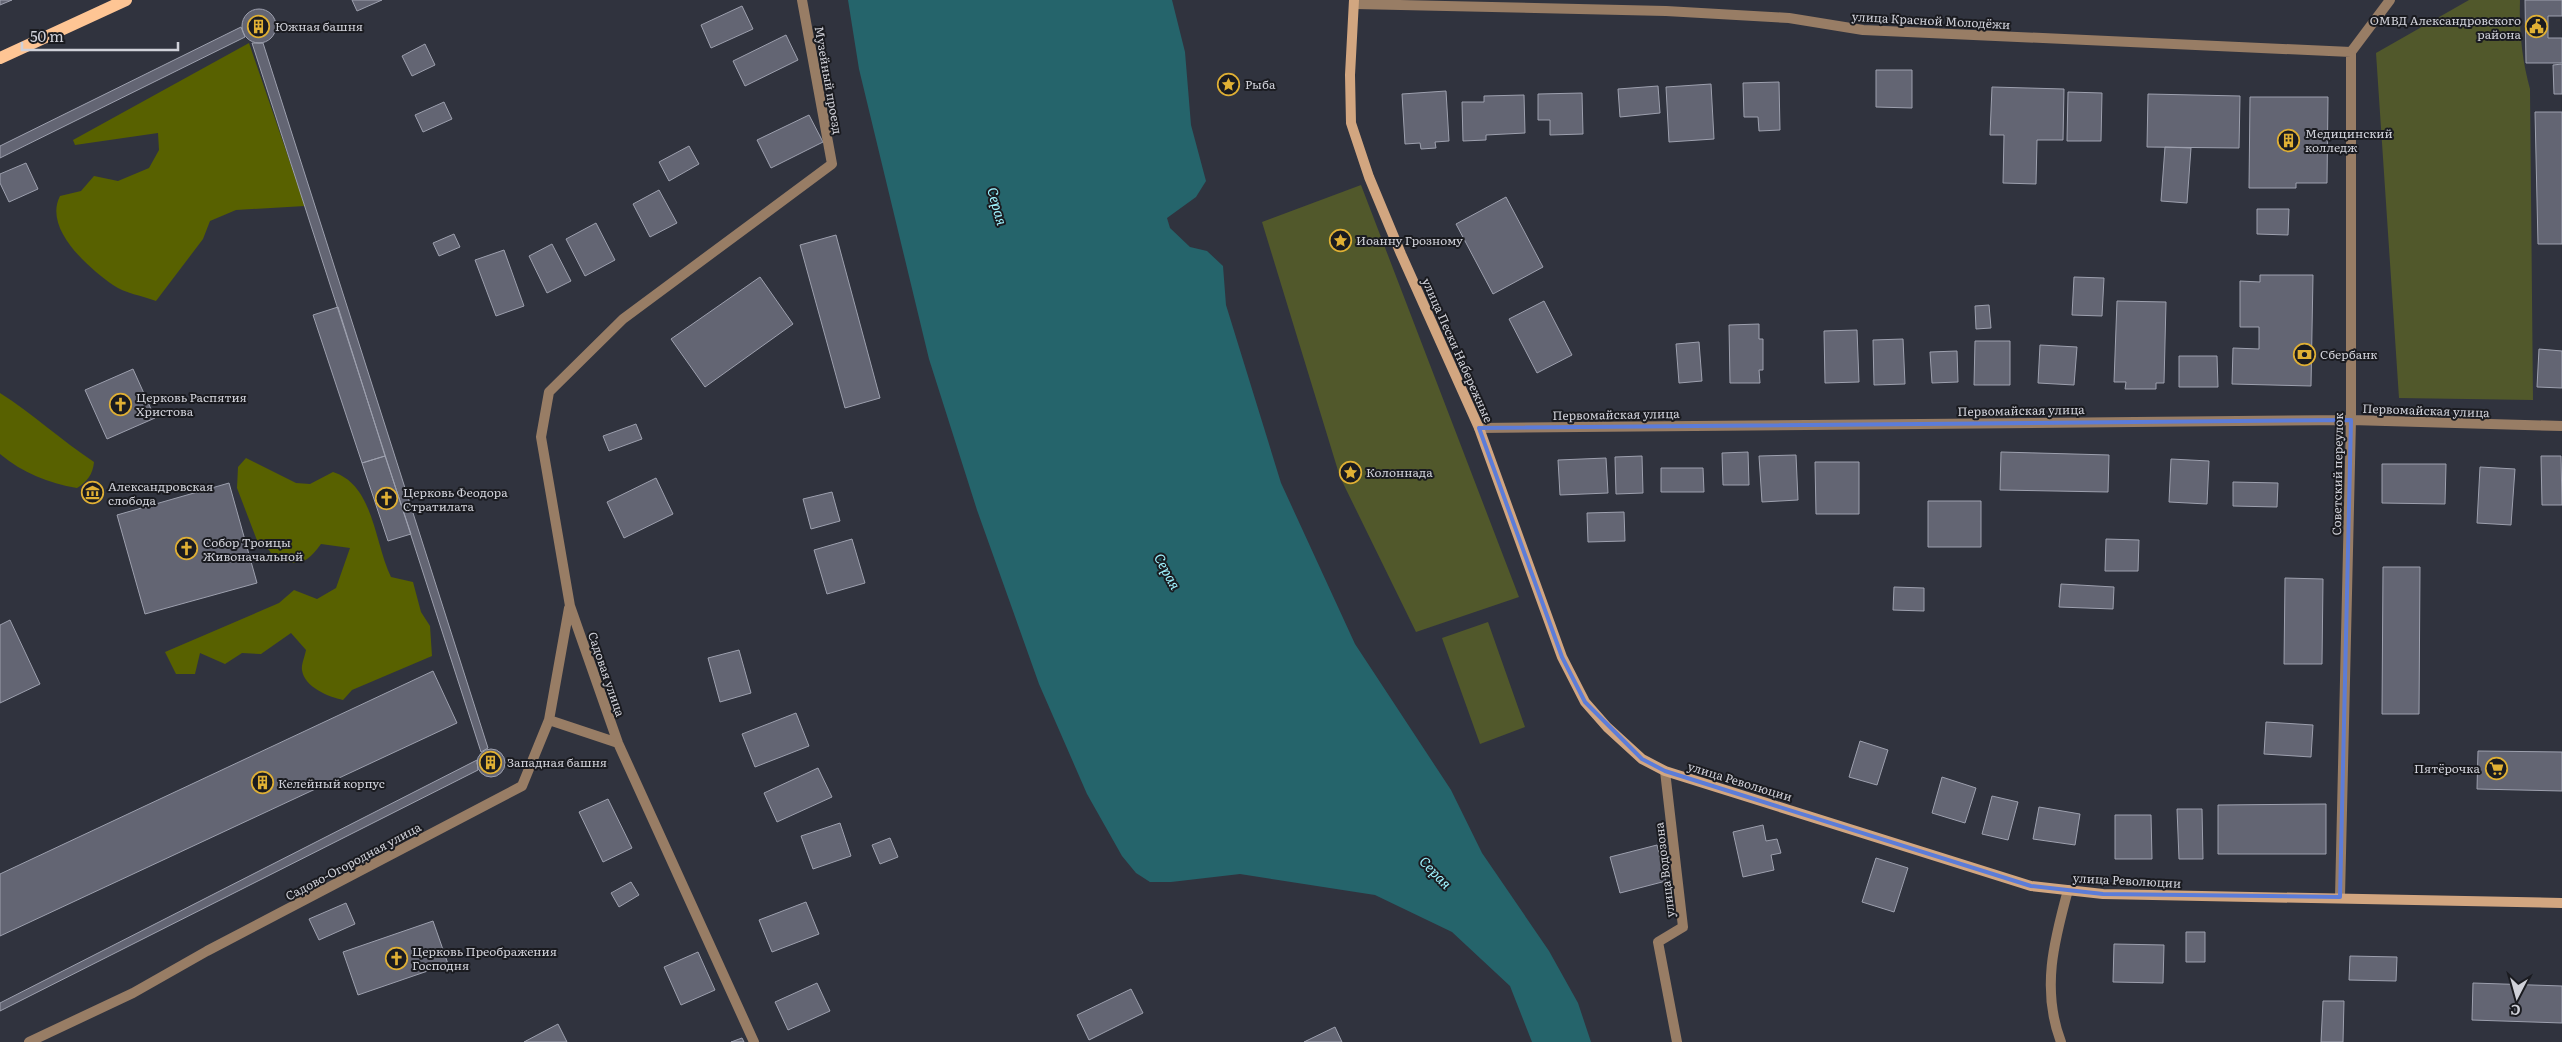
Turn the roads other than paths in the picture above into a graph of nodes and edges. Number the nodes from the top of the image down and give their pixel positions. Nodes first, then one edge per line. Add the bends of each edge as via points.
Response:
1 (126, 0) edge
2 (802, 0) edge
3 (2390, 0) edge
4 (1354, 2) edge
5 (2351, 52) junction
6 (0, 58) edge
7 (832, 164) joint
8 (2351, 420) junction
9 (2562, 426) edge
10 (1479, 428) junction
11 (570, 606) junction
12 (1585, 702) joint
13 (549, 720) junction
14 (618, 743) junction
15 (1665, 771) junction
16 (2068, 890) junction
17 (2340, 898) junction
18 (2562, 903) edge
19 (29, 1042) edge
20 (754, 1042) edge
21 (1677, 1042) edge
22 (2061, 1042) edge

1 - 6 main road
2 - 7 street, Музейный проезд
3 - 5 street
4 - 5 street, улица Красной Молодёжи via 1666,11 1789,18 1863,30
4 - 10 main road, улица Пески Набережные via 1351,123 1401,254
5 - 8 street, Советский переулок
7 - 11 street, Садовая улица via 623,319 548,392 541,437
8 - 9 street, Первомайская улица
8 - 10 street, Первомайская улица
8 - 17 street, Советский переулок
10 - 12 main road, улица Пески Набережные via 1562,657
11 - 13 street, Садово-Огородная улица
11 - 14 street, Садовая улица
12 - 15 main road, улица Революции via 1606,727 1642,759
13 - 14 street
13 - 19 street, Садово-Огородная улица via 522,786 133,993
14 - 20 street, Садовая улица
15 - 16 main road, улица Революции via 2030,886
15 - 21 street, улица Водозона via 1683,927 1658,942
16 - 17 main road, улица Революции via 2103,894
16 - 22 street via 2052,949 2049,990
17 - 18 main road, улица Революции

